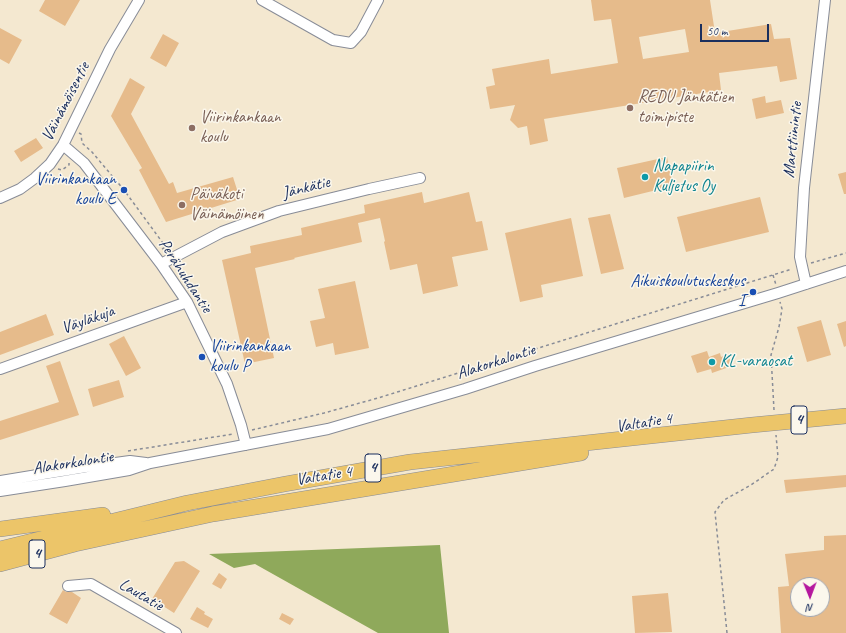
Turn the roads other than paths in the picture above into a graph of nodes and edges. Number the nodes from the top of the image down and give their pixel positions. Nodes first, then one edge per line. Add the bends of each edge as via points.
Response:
1 (139, 0) edge
2 (262, 0) edge
3 (378, 0) edge
4 (824, 0) edge
5 (63, 145) junction
6 (420, 178) dead end
7 (0, 198) edge
8 (161, 264) junction
9 (846, 271) edge
10 (806, 284) junction
11 (187, 302) junction
12 (0, 369) edge
13 (846, 416) edge
14 (752, 425) junction
15 (246, 445) junction
16 (150, 463) junction
17 (0, 481) edge
18 (0, 491) edge
19 (187, 503) junction
20 (0, 529) edge
21 (75, 544) junction
22 (0, 549) edge
23 (0, 564) edge
24 (0, 573) edge
25 (68, 586) dead end
26 (176, 633) edge

1 - 5 street, Väinämöisentie via 110,49
2 - 3 street via 333,40 351,43 361,32
4 - 10 street, Marttiinintie via 804,188 800,256
5 - 7 street, Väinämöisentie via 50,164 35,178 20,189
5 - 8 street, Perähuhdantie via 84,163
6 - 8 street, Jänkätie via 279,211 222,232
8 - 11 street, Perähuhdantie
9 - 10 street, Alakorkalontie
10 - 15 street, Alakorkalontie via 382,414 328,429
11 - 12 street, Väyläkuja
11 - 15 street, Perähuhdantie via 227,384
13 - 14 highway, Valtatie 4 / 4
14 - 19 highway, Valtatie 4 / 4 via 410,462
14 - 21 highway, Valtatie 4 / 4 via 213,514
15 - 16 street, Alakorkalontie
16 - 17 street, Alakorkalontie via 130,461
16 - 18 street, Alakorkalontie via 129,470
19 - 20 highway
19 - 22 highway, Valtatie 4 / 4
21 - 23 highway, Valtatie 4 / 4
21 - 24 highway
25 - 26 street, Lautatie via 91,584

